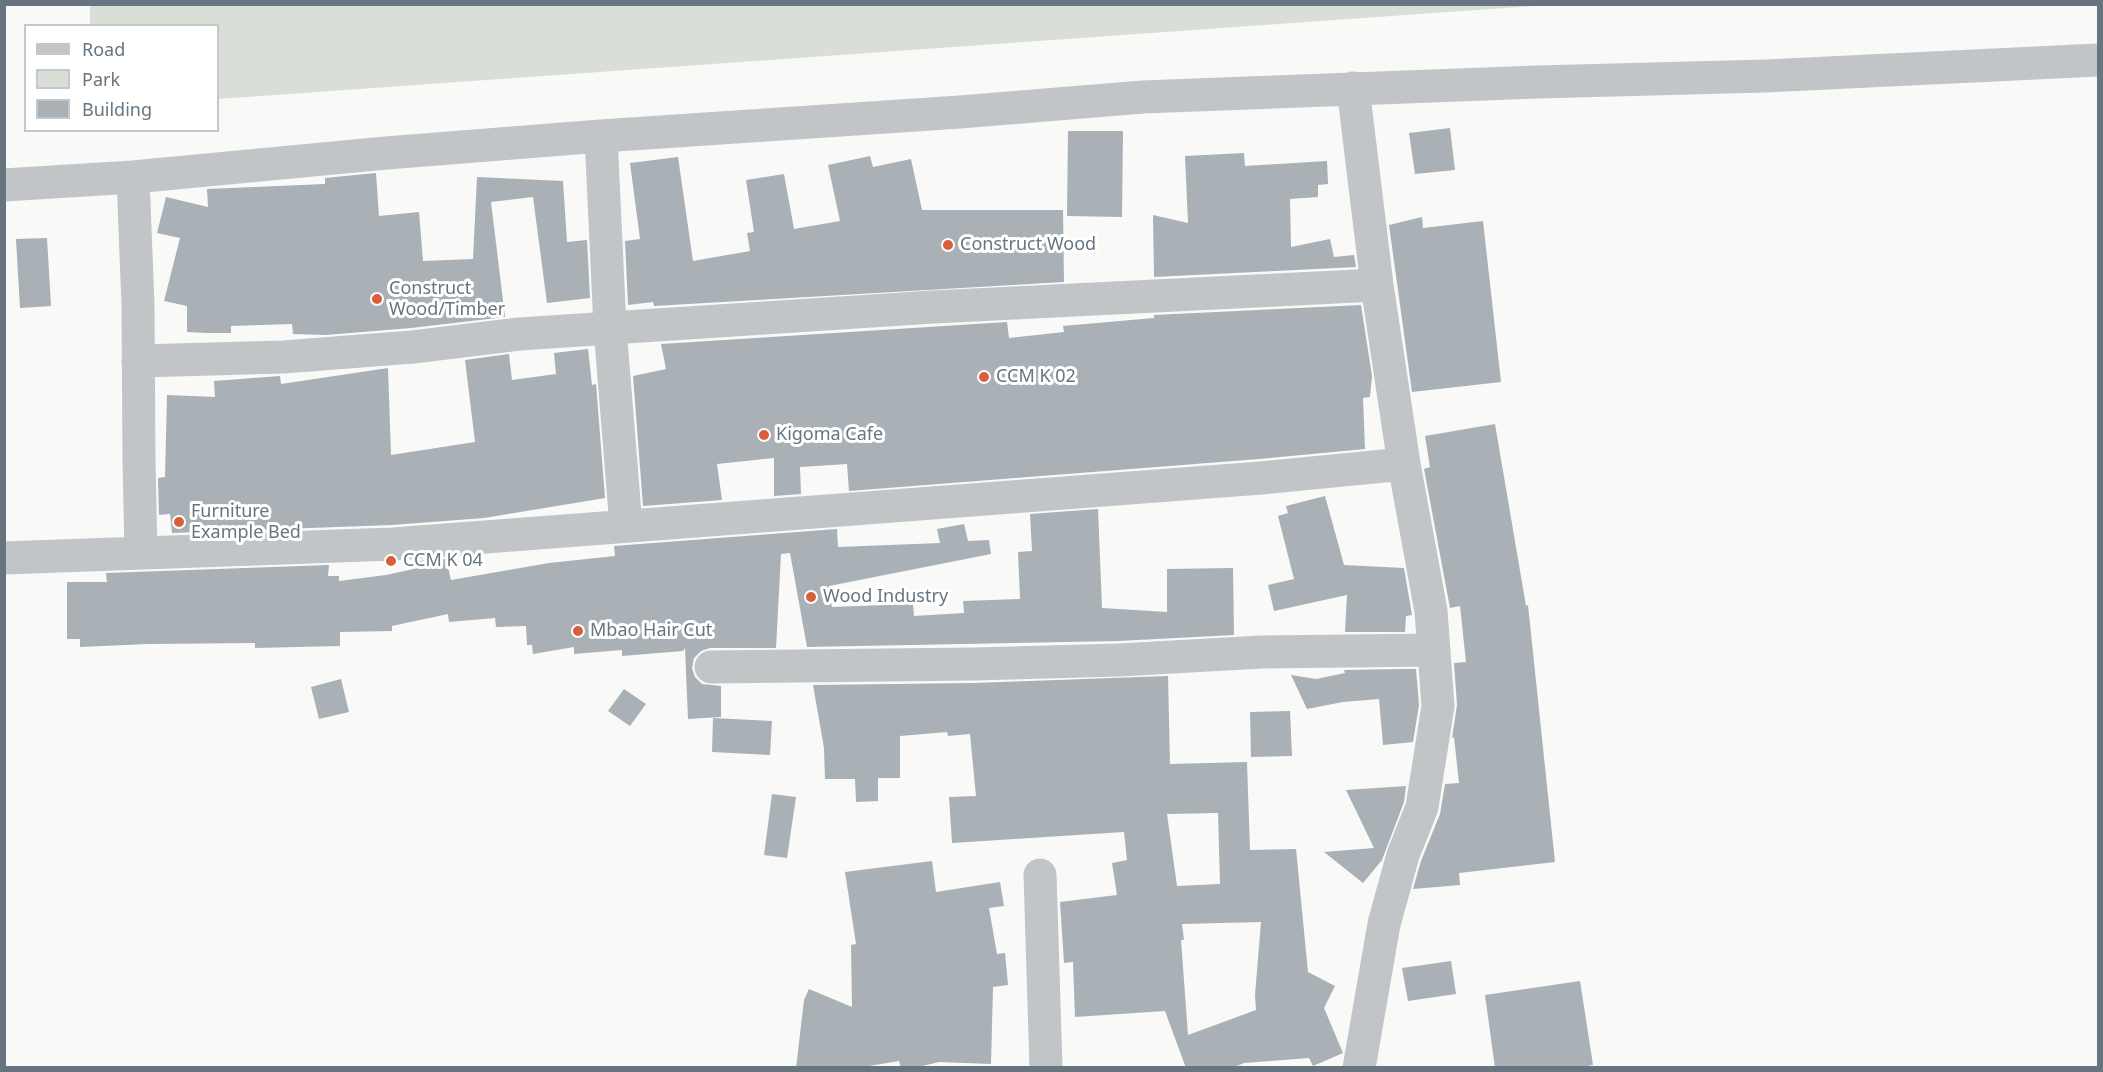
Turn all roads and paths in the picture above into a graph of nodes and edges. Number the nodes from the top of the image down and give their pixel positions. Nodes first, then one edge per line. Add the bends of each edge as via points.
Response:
1 (2098, 60) edge
2 (1353, 88) junction
3 (601, 136) junction
4 (133, 177) junction
5 (4, 185) edge
6 (1377, 285) junction
7 (610, 328) junction
8 (138, 361) junction
9 (1404, 464) junction
10 (626, 526) junction
11 (141, 553) junction
12 (4, 558) edge
13 (1434, 650) junction
14 (711, 667) dead end
15 (1040, 875) dead end
16 (1046, 1068) edge
17 (1359, 1068) edge

1 - 2 street via 1764,76
2 - 3 street via 1143,97
2 - 6 street
3 - 4 street
3 - 7 street
4 - 5 street
4 - 8 street
6 - 7 street
6 - 9 street
7 - 8 street via 283,357
7 - 10 street
8 - 11 street
9 - 10 street
9 - 13 street via 1431,611
10 - 11 street via 393,544
11 - 12 street
13 - 14 street via 1262,652 974,664
13 - 17 street via 1438,706 1422,807 1402,855 1384,924
15 - 16 street

